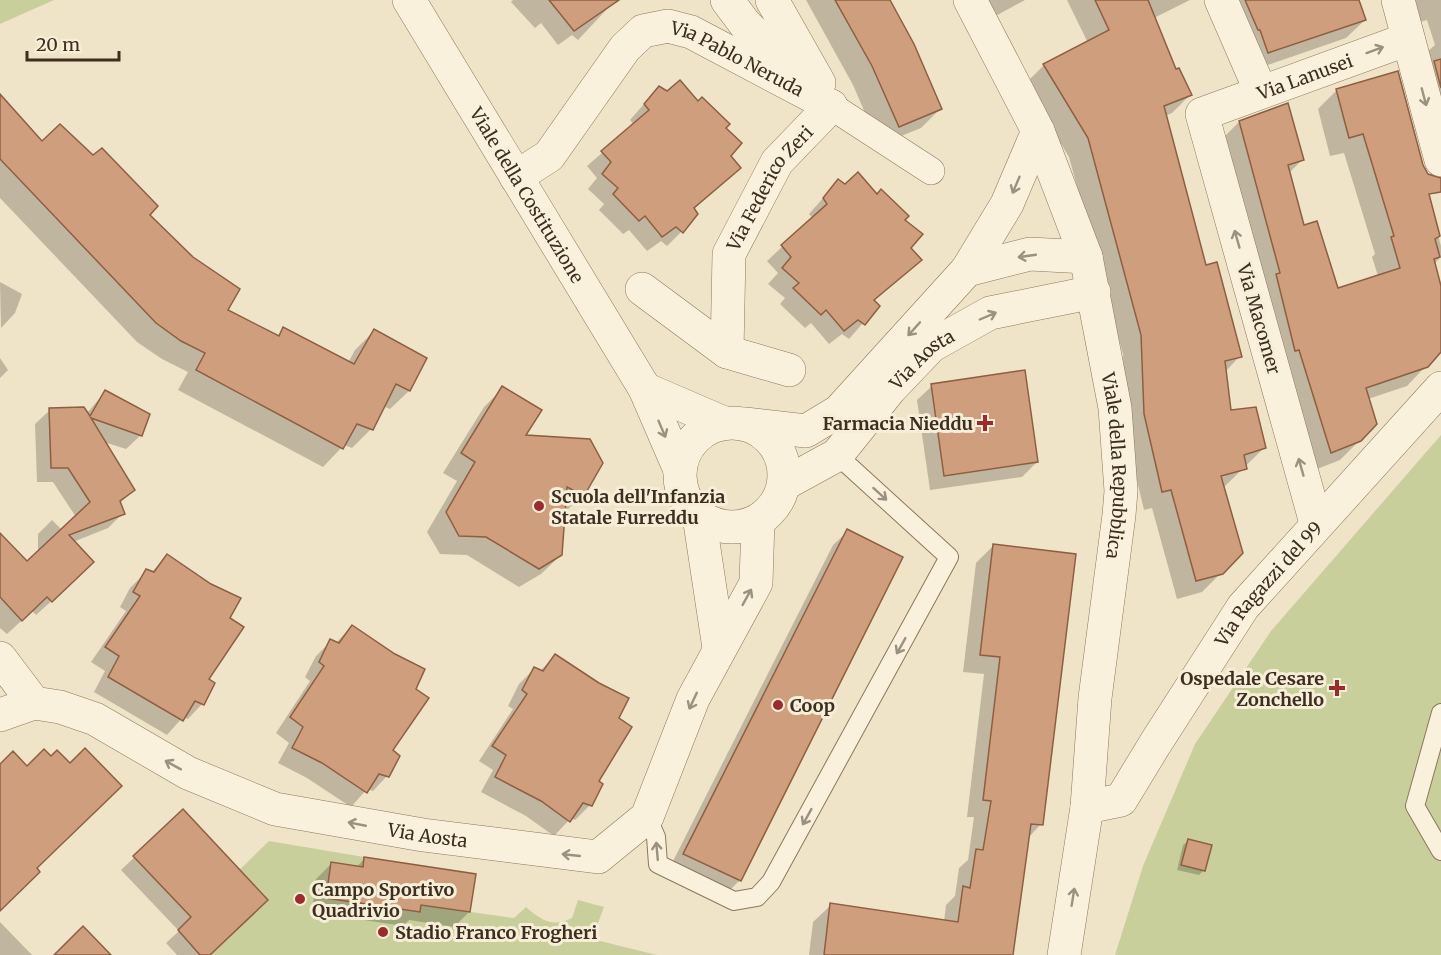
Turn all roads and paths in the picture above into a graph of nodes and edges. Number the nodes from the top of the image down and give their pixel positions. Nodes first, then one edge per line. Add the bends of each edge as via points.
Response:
1 (409, 0) edge
2 (727, 0) edge
3 (772, 0) edge
4 (970, 0) edge
5 (1221, 0) edge
6 (1398, 0) edge
7 (1408, 39) junction
8 (1262, 92) junction
9 (831, 106) junction
10 (1202, 114) joint
11 (1038, 131) junction
12 (1441, 160) edge
13 (931, 171) dead end
14 (516, 177) junction
15 (1086, 257) junction
16 (967, 270) junction
17 (642, 289) dead end
18 (1094, 292) junction
19 (727, 352) junction
20 (789, 370) dead end
21 (1441, 388) edge
22 (645, 389) junction
23 (735, 424) junction
24 (837, 455) junction
25 (680, 470) junction
26 (784, 484) junction
27 (699, 516) junction
28 (758, 521) junction
29 (1316, 524) junction
30 (718, 648) junction
31 (0, 658) edge
32 (34, 703) junction
33 (1441, 713) edge
34 (0, 715) edge
35 (1087, 807) junction
36 (646, 818) junction
37 (1441, 851) edge
38 (1064, 955) edge

1 - 14 street, Viale della Costituzione
2 - 9 street via 745,24
3 - 9 street, Via Pablo Neruda
4 - 11 street, Viale della Repubblica
5 - 8 street
6 - 7 street
8 -> 7 street, Via Lanusei
7 -> 12 street
8 - 10 street, Via Lanusei
9 - 13 street
9 - 14 street, Via Pablo Neruda via 691,32 668,26 643,32 625,48 549,156
9 - 19 street, Via Federico Zeri via 777,162 729,254
29 -> 10 street, Via Macomer
11 - 15 street, Viale della Repubblica
11 -> 16 street, Via Aosta via 1007,204
14 - 22 street, Viale della Costituzione
15 -> 16 street via 1030,254
15 - 18 street, Viale della Repubblica
16 -> 23 street, Via Aosta via 839,411 806,431
17 - 19 street
24 -> 18 street, Via Aosta via 931,345 990,313
18 - 35 street, Viale della Repubblica via 1115,408 1121,491 1095,698
19 - 20 street
21 - 29 street, Via Ragazzi del 99
22 - 23 street
22 -> 25 street, Viale della Costituzione
23 - 25 street via 708,429 694,439
23 - 26 street via 760,430 776,447 784,468
24 - 26 street, Via Aosta
24 -> 36 lane via 949,557 771,882 757,897 734,901 658,864 656,837
25 - 27 street via 687,503
26 - 28 street via 780,499
27 - 28 street via 728,528
27 - 30 street
30 -> 28 street, Via Aosta via 756,582
29 - 35 street, Via Ragazzi del 99 via 1243,607 1121,800
30 -> 36 street, Via Aosta
31 - 32 street
32 - 34 street, Via Aosta
36 -> 32 street, Via Aosta via 598,857 374,828 275,809 188,773 95,719
33 - 37 lane via 1415,806
38 -> 35 street, Viale della Repubblica

